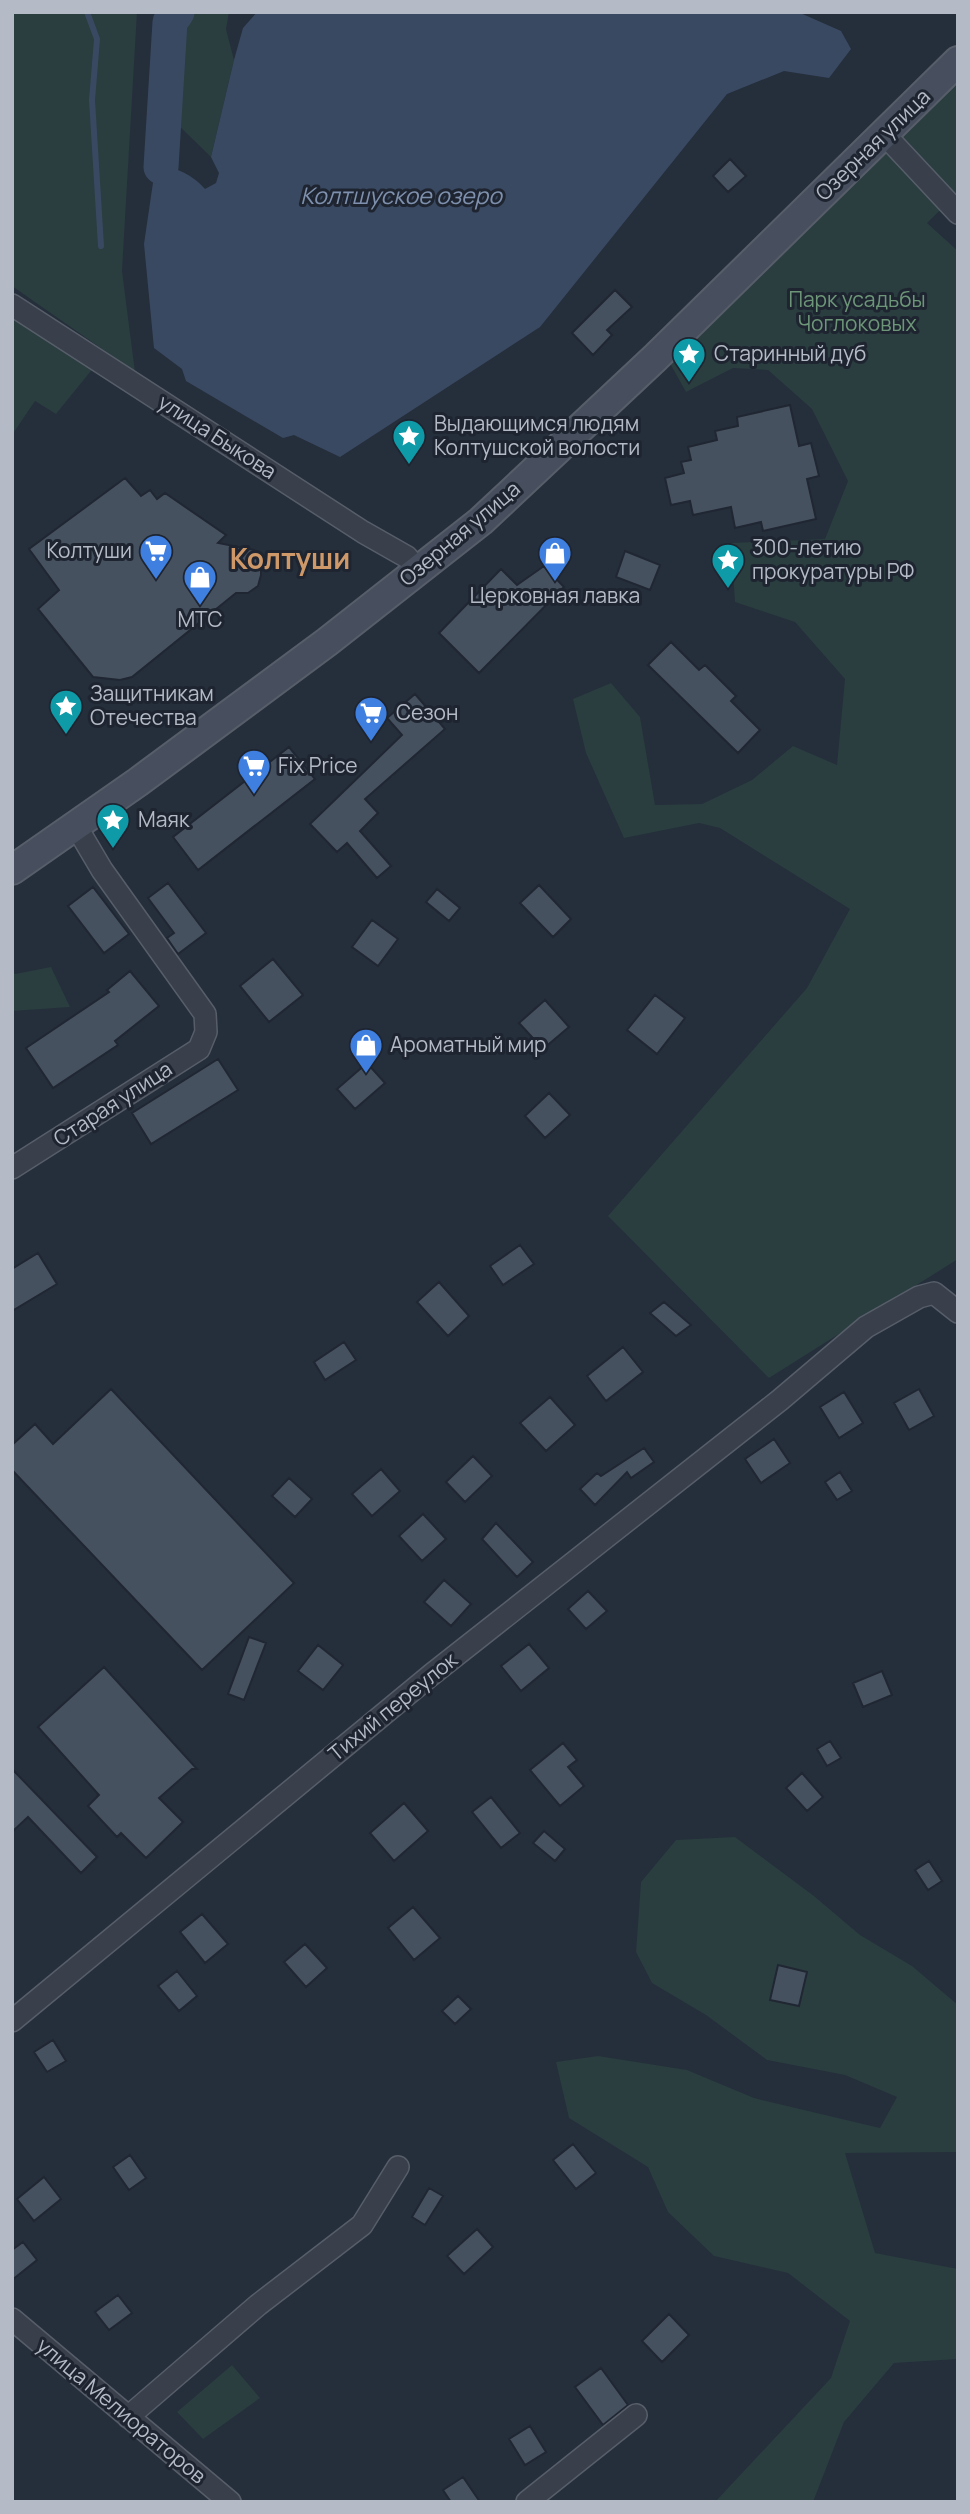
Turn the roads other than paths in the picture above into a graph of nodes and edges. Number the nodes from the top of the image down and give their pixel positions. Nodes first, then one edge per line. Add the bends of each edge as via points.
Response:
1 (958, 61) edge
2 (884, 134) junction
3 (958, 213) edge
4 (12, 305) edge
5 (419, 571) junction
6 (76, 826) junction
7 (12, 870) edge
8 (12, 1168) edge
9 (958, 1312) edge
10 (12, 2021) edge
11 (398, 2167) dead end
12 (12, 2319) edge
13 (636, 2416) dead end
14 (128, 2417) junction
15 (230, 2502) edge
16 (527, 2502) edge

1 - 2 main road, Озерная улица
2 - 3 street
2 - 5 main road, Озерная улица via 655,358 481,521
4 - 5 street, улица Быкова via 407,557
5 - 6 main road, Озерная улица
6 - 7 main road, Озерная улица
6 - 8 street, Старая улица via 205,1014 206,1032 199,1049
9 - 10 street, Тихий переулок via 934,1293 866,1327 431,1675
11 - 14 street via 362,2225 258,2305
12 - 14 street, улица Мелиораторов
13 - 16 street
14 - 15 street, улица Мелиораторов

